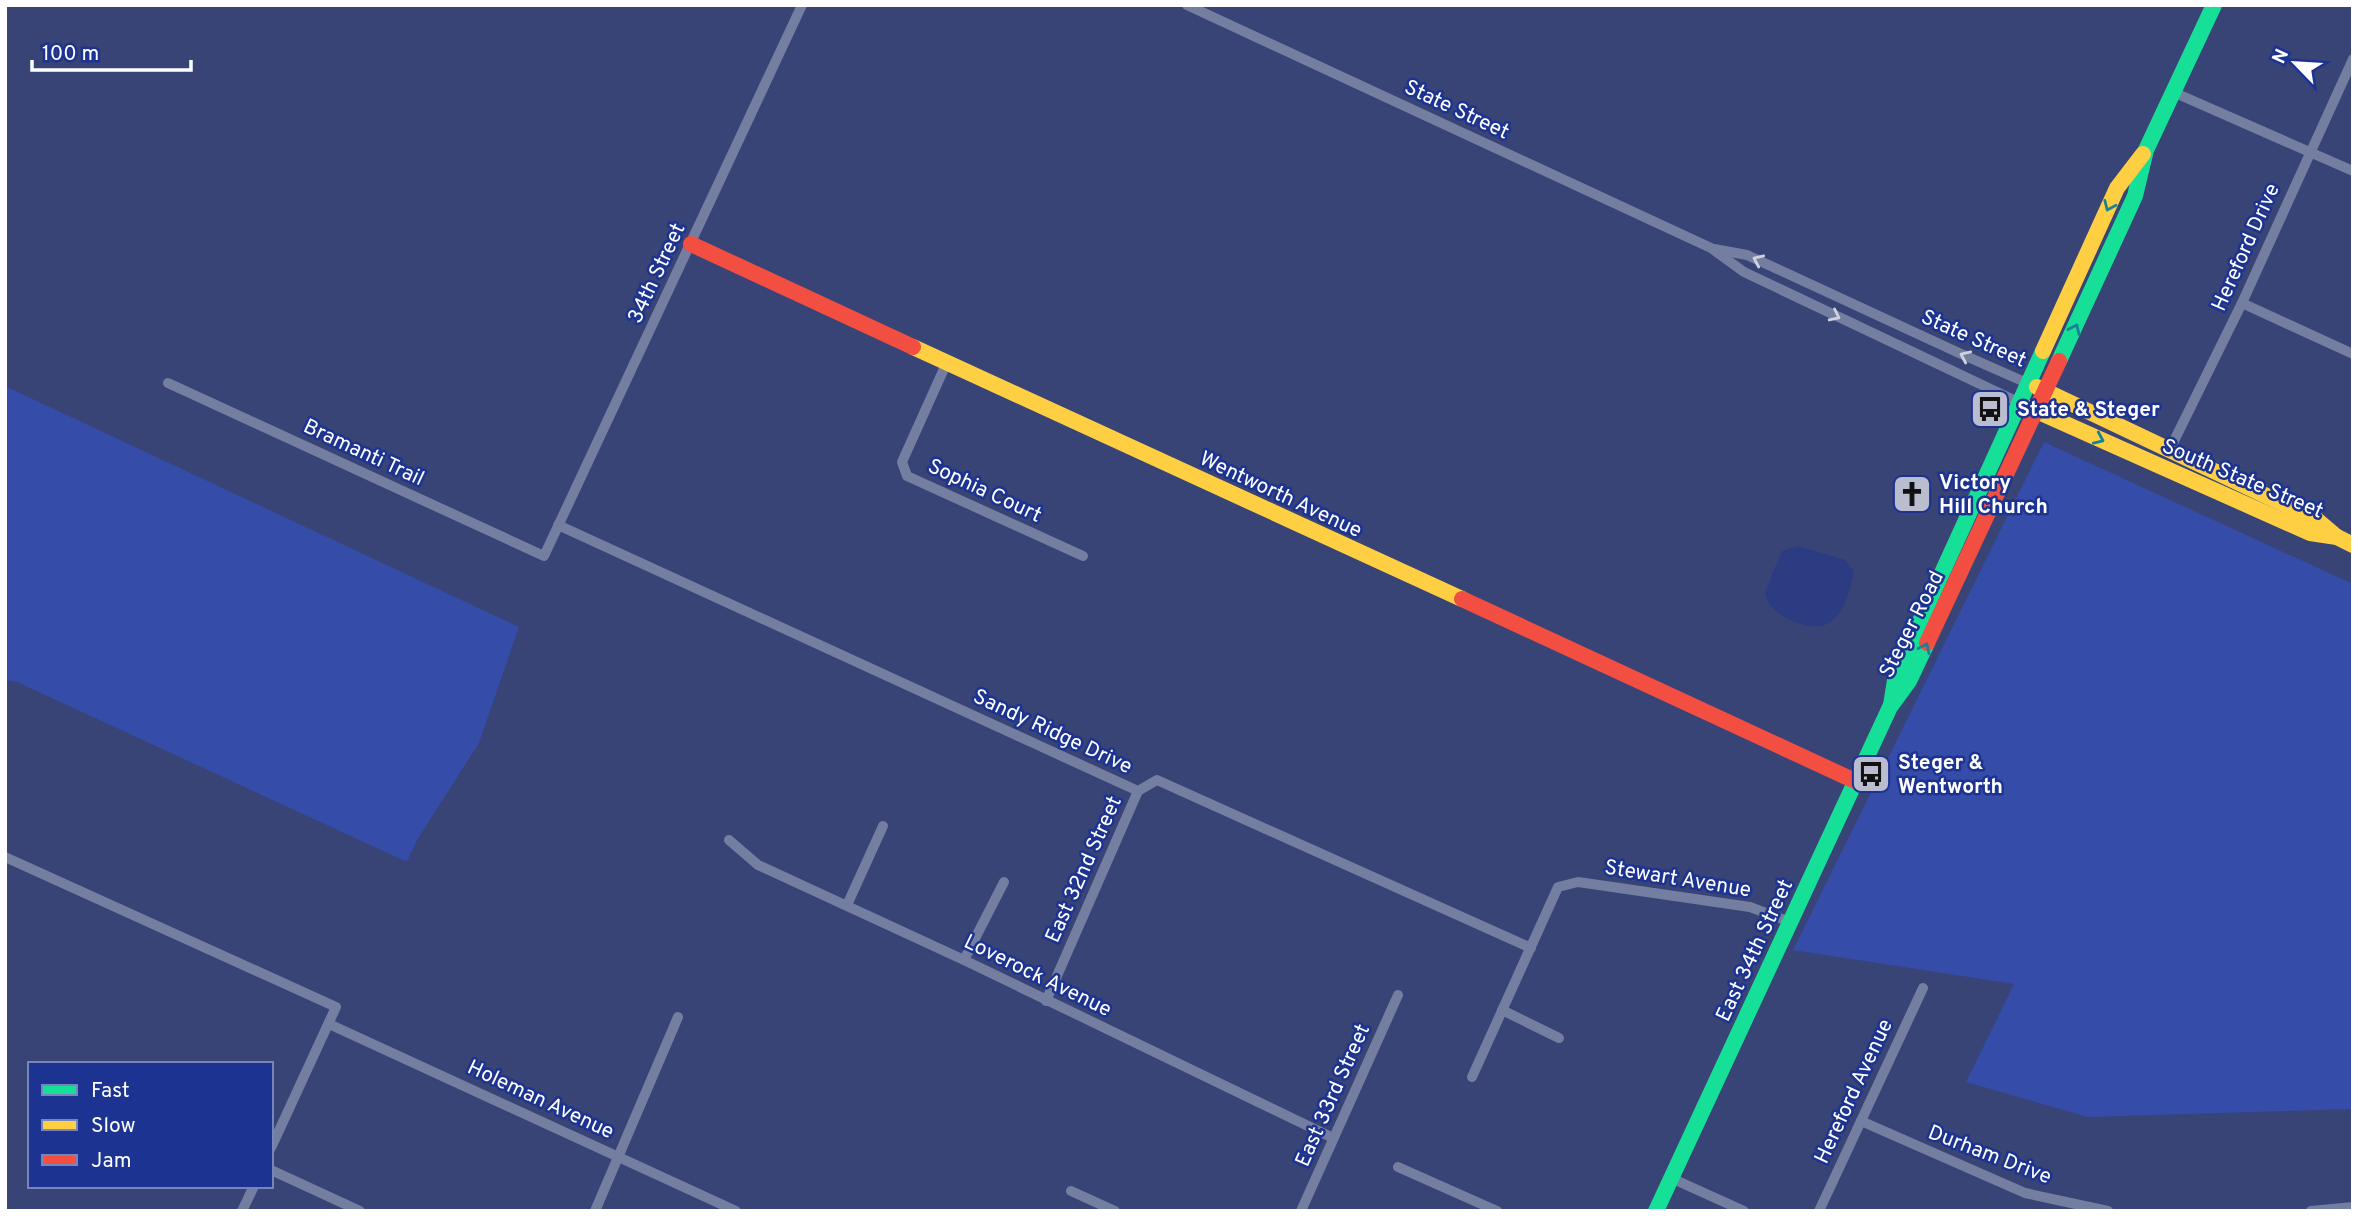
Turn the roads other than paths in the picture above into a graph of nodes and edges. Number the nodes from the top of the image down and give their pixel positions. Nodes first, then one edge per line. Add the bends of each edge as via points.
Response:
1 (802, 5) edge
2 (1187, 5) edge
3 (2214, 5) edge
4 (2353, 59) edge
5 (2173, 92) junction
6 (2147, 150) junction
7 (2309, 151) junction
8 (2353, 171) edge
9 (691, 244) junction
10 (1712, 248) junction
11 (2242, 303) junction
12 (2353, 354) edge
13 (947, 362) junction
14 (168, 383) dead end
15 (2027, 383) junction
16 (2046, 391) junction
17 (2018, 402) junction
18 (2037, 411) junction
19 (2170, 449) junction
20 (558, 525) junction
21 (2337, 537) junction
22 (2353, 545) edge
23 (544, 556) joint
24 (1083, 556) dead end
25 (1890, 707) junction
26 (1855, 781) junction
27 (1138, 791) junction
28 (883, 826) dead end
29 (729, 840) dead end
30 (5, 857) edge
31 (1004, 882) dead end
32 (848, 905) junction
33 (1790, 922) junction
34 (1531, 948) junction
35 (964, 960) junction
36 (1923, 988) dead end
37 (1398, 995) dead end
38 (1046, 1001) junction
39 (1502, 1010) junction
40 (678, 1017) dead end
41 (329, 1024) junction
42 (1559, 1038) dead end
43 (1472, 1077) dead end
44 (1861, 1121) junction
45 (1333, 1139) junction
46 (273, 1144) edge
47 (619, 1157) junction
48 (1398, 1167) dead end
49 (273, 1171) edge
50 (1671, 1178) junction
51 (253, 1188) edge
52 (1071, 1191) dead end
53 (2353, 1207) edge
54 (243, 1211) edge
55 (360, 1211) edge
56 (595, 1211) edge
57 (736, 1211) edge
58 (1115, 1211) edge
59 (1301, 1211) edge
60 (1496, 1211) edge
61 (1656, 1211) edge
62 (1744, 1211) edge
63 (1819, 1211) edge
64 (2108, 1211) edge
65 (2311, 1211) edge

1 - 9 street, 34th Street
2 - 10 street, State Street
3 - 5 street, Steger Road
4 - 7 street, Hereford Drive
5 - 6 street, Steger Road
5 - 7 street
6 -> 15 street, Steger Road via 2117,188
16 -> 6 street, Steger Road via 2135,196
7 - 8 street
7 - 11 street, Hereford Drive
9 - 13 street, Wentworth Avenue
9 - 20 street, 34th Street
15 -> 10 street, State Street via 1747,255
10 -> 17 street, State Street via 1744,272
11 - 12 street
11 - 19 street, Hereford Drive
13 - 24 street, Sophia Court via 902,462 907,476
13 - 26 street, Wentworth Avenue
14 - 23 street, Bramanti Trail
15 - 16 street, South State Street
15 - 17 street, Steger Road
16 - 18 street, Steger Road
16 - 19 street, South State Street
17 - 18 street, South State Street
17 - 25 street, Steger Road via 1895,674
18 -> 21 street, South State Street via 2310,533
25 -> 18 street, Steger Road via 1909,681
19 - 21 street, South State Street via 2317,520
20 - 23 street, 34th Street
20 - 27 street, Sandy Ridge Drive
21 - 22 street, South State Street
25 - 26 street, East 34th Street
26 - 33 street, East 34th Street
27 - 34 street, Sandy Ridge Drive via 1157,780
27 - 38 street, East 32nd Street
28 - 32 street
29 - 32 street, Loverock Avenue via 758,865
30 - 41 street via 336,1007
31 - 35 street
32 - 35 street, Loverock Avenue
33 - 34 street, Stewart Avenue via 1750,907 1578,882 1558,887
33 - 50 street, East 34th Street
34 - 39 street
35 - 38 street, Loverock Avenue
36 - 44 street, Hereford Avenue
37 - 45 street, East 33rd Street
38 - 45 street, Loverock Avenue
39 - 42 street
39 - 43 street
40 - 47 street
41 - 46 street
41 - 47 street, Holeman Avenue
44 - 63 street, Hereford Avenue
44 - 64 street, Durham Drive via 2025,1193
45 - 59 street, East 33rd Street
47 - 56 street
47 - 57 street, Holeman Avenue
48 - 60 street
49 - 55 street
50 - 61 street, East 34th Street
50 - 62 street
51 - 54 street
52 - 58 street
53 - 65 street

